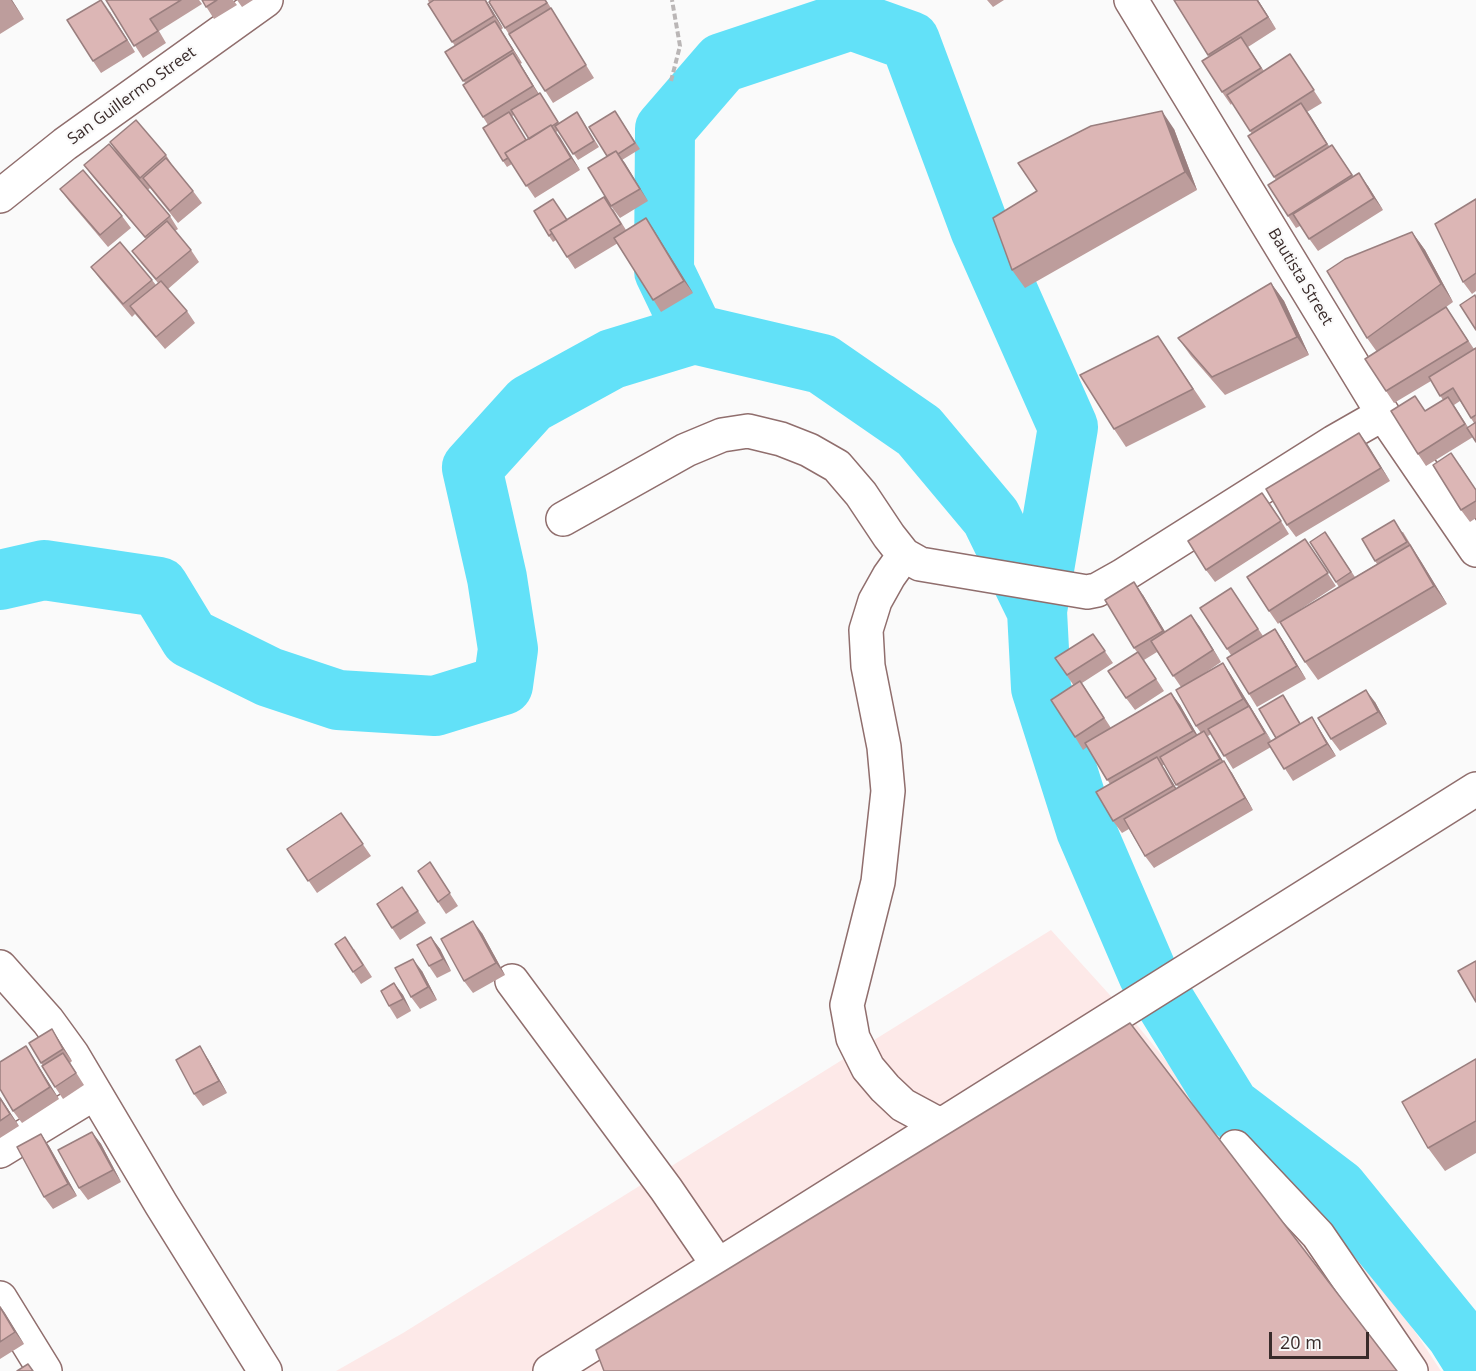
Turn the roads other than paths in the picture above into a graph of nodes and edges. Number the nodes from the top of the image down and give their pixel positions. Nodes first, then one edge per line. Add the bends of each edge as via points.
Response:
1 (266, 0) edge
2 (1131, 0) edge
3 (0, 196) edge
4 (1383, 414) junction
5 (563, 519) dead end
6 (1476, 550) edge
7 (904, 555) junction
8 (1476, 789) edge
9 (0, 967) edge
10 (512, 981) dead end
11 (95, 1093) junction
12 (942, 1126) junction
13 (1235, 1147) dead end
14 (0, 1151) edge
15 (718, 1265) junction
16 (0, 1298) edge
17 (45, 1371) edge
18 (265, 1371) edge
19 (550, 1371) edge
20 (1411, 1371) edge

1 - 3 street, San Guillermo Street via 64,144
2 - 4 street, Bautista Street
4 - 6 street, Bautista Street
4 - 7 street via 1097,590 1087,592 920,564
5 - 7 street via 686,450 722,435 748,431 809,450 837,466
7 - 12 street via 875,601 866,630 888,791 878,882 847,1005 853,1038 868,1068 903,1105
8 - 12 street
9 - 11 street via 48,1021
10 - 15 street
11 - 14 street
11 - 18 street
12 - 15 street
13 - 20 street via 1318,1235
15 - 19 street
16 - 17 street

